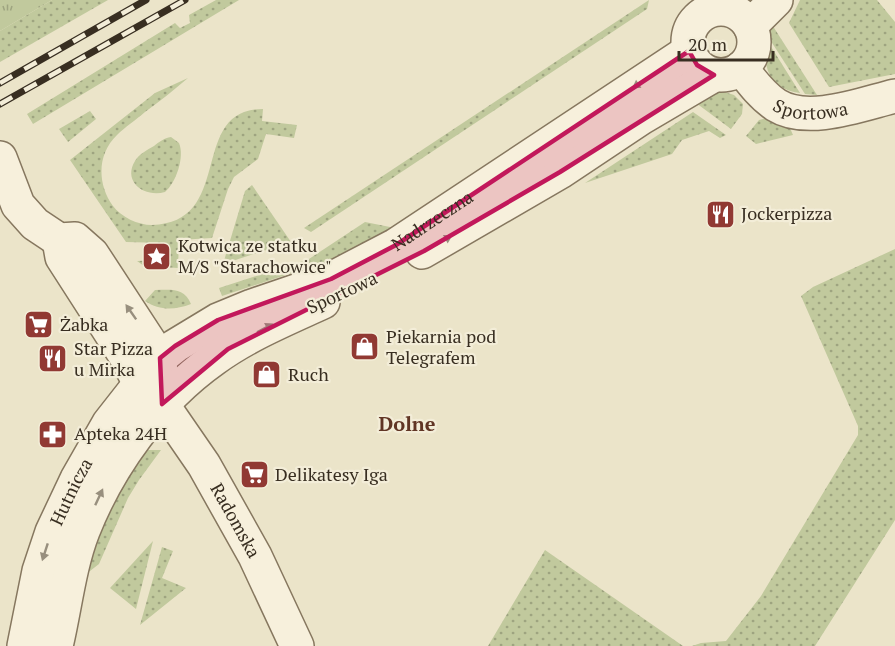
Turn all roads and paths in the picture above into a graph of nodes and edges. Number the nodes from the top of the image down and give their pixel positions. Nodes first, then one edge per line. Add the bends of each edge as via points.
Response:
1 (776, 0) edge
2 (739, 12) edge
3 (689, 51) junction
4 (727, 71) junction
5 (895, 96) edge
6 (0, 158) edge
7 (9, 206) edge
8 (59, 240) junction
9 (160, 358) junction
10 (151, 394) junction
11 (24, 646) edge
12 (56, 646) edge
13 (297, 646) edge

1 - 2 street
2 - 3 street via 707,12 695,22 688,38
2 - 4 street via 753,35 754,46 751,56
3 - 4 street via 697,65
3 -> 9 street, Nadrzeczna via 396,245 331,279 218,320
4 - 5 street, Sportowa via 778,106 792,111 832,112
10 -> 4 street, Sportowa via 271,325 374,279 560,172 641,118
6 - 7 street
7 - 8 street
9 -> 8 street via 92,254 75,239
8 - 10 street, Radomska via 62,257
9 - 10 street, Hutnicza
10 -> 11 street, Hutnicza via 109,423 77,480 52,532 39,571
12 -> 10 street, Hutnicza via 83,532
10 - 13 street, Radomska via 204,465 243,534

